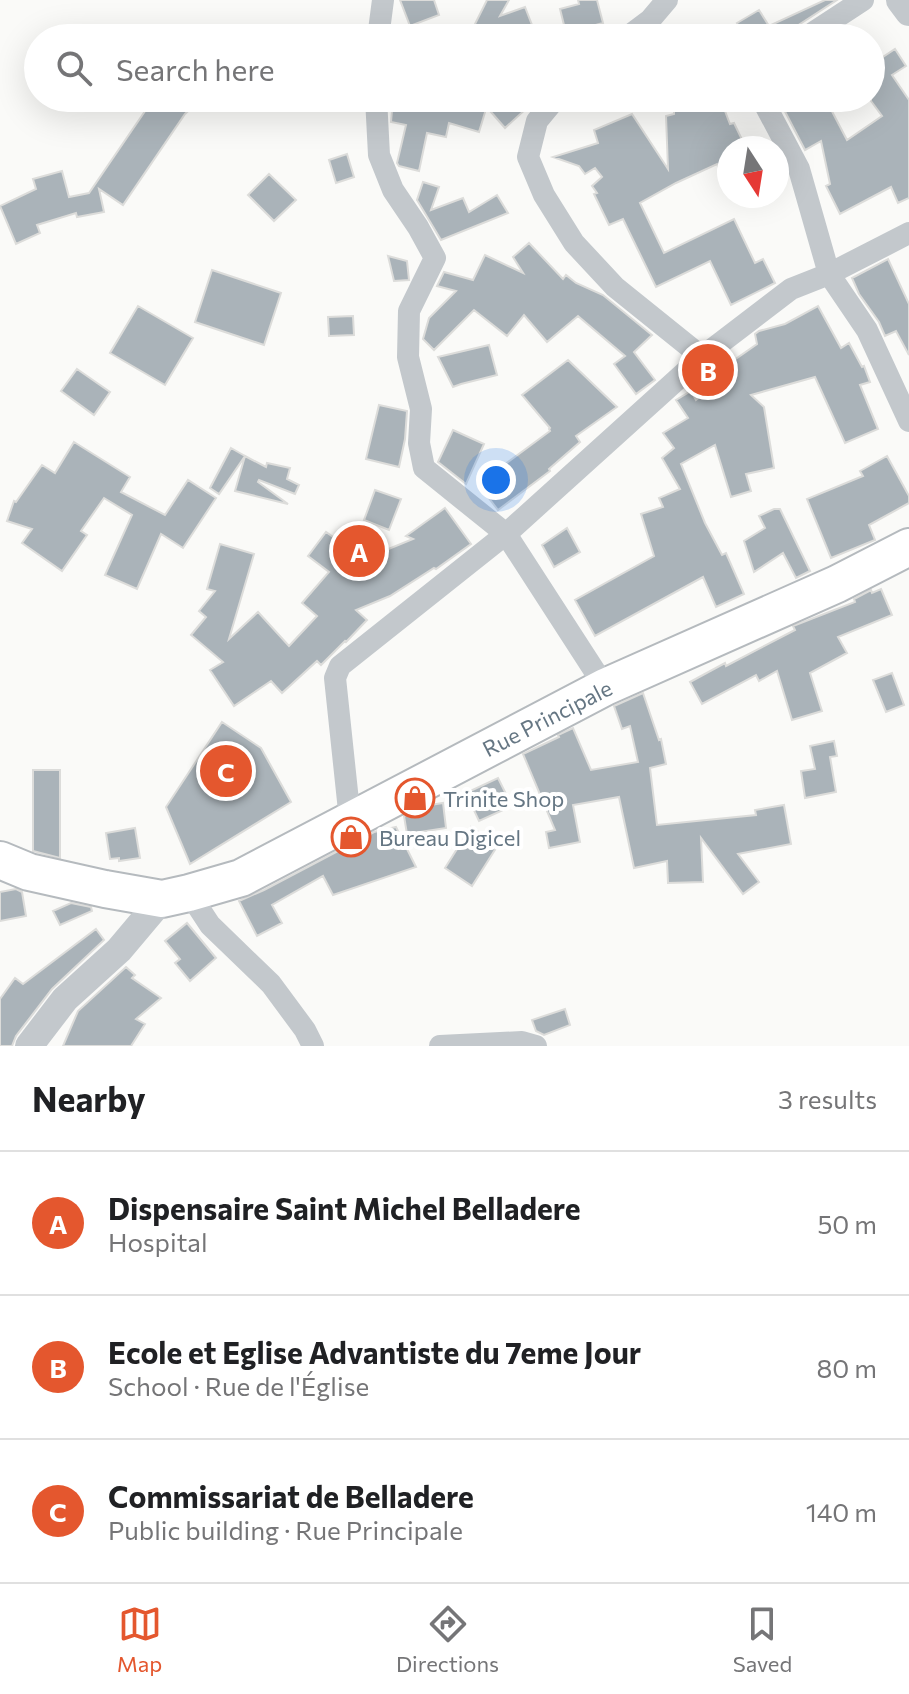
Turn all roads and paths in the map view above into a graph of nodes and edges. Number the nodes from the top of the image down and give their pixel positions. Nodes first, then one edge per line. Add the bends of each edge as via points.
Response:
1 (383, 0) edge
2 (667, 0) edge
3 (863, 0) edge
4 (900, 0) edge
5 (909, 12) edge
6 (380, 24) edge
7 (645, 24) edge
8 (826, 24) edge
9 (377, 112) edge
10 (544, 112) edge
11 (769, 112) edge
12 (909, 233) edge
13 (829, 274) junction
14 (702, 357) junction
15 (909, 421) edge
16 (506, 534) junction
17 (909, 547) edge
18 (605, 687) junction
19 (350, 820) junction
20 (0, 860) edge
21 (175, 896) junction
22 (29, 1046) edge
23 (313, 1046) edge
24 (440, 1046) edge
25 (536, 1046) edge

1 - 6 street
2 - 7 street
3 - 8 street
4 - 5 street
9 - 16 street via 379,155 393,190 435,258 409,311 408,357 421,409 424,468
10 - 14 street via 528,157 574,243 615,287
11 - 13 street via 799,169
12 - 13 street
13 - 14 street via 791,289
13 - 15 street via 867,330
14 - 16 street
16 - 18 street
16 - 19 street via 340,666 335,678
17 - 18 main road, Rue Principale
18 - 19 main road, Rue Principale
19 - 21 main road, Rue Principale via 241,878
20 - 21 main road via 105,889
21 - 22 street via 65,999
21 - 23 street via 271,984
24 - 25 street

